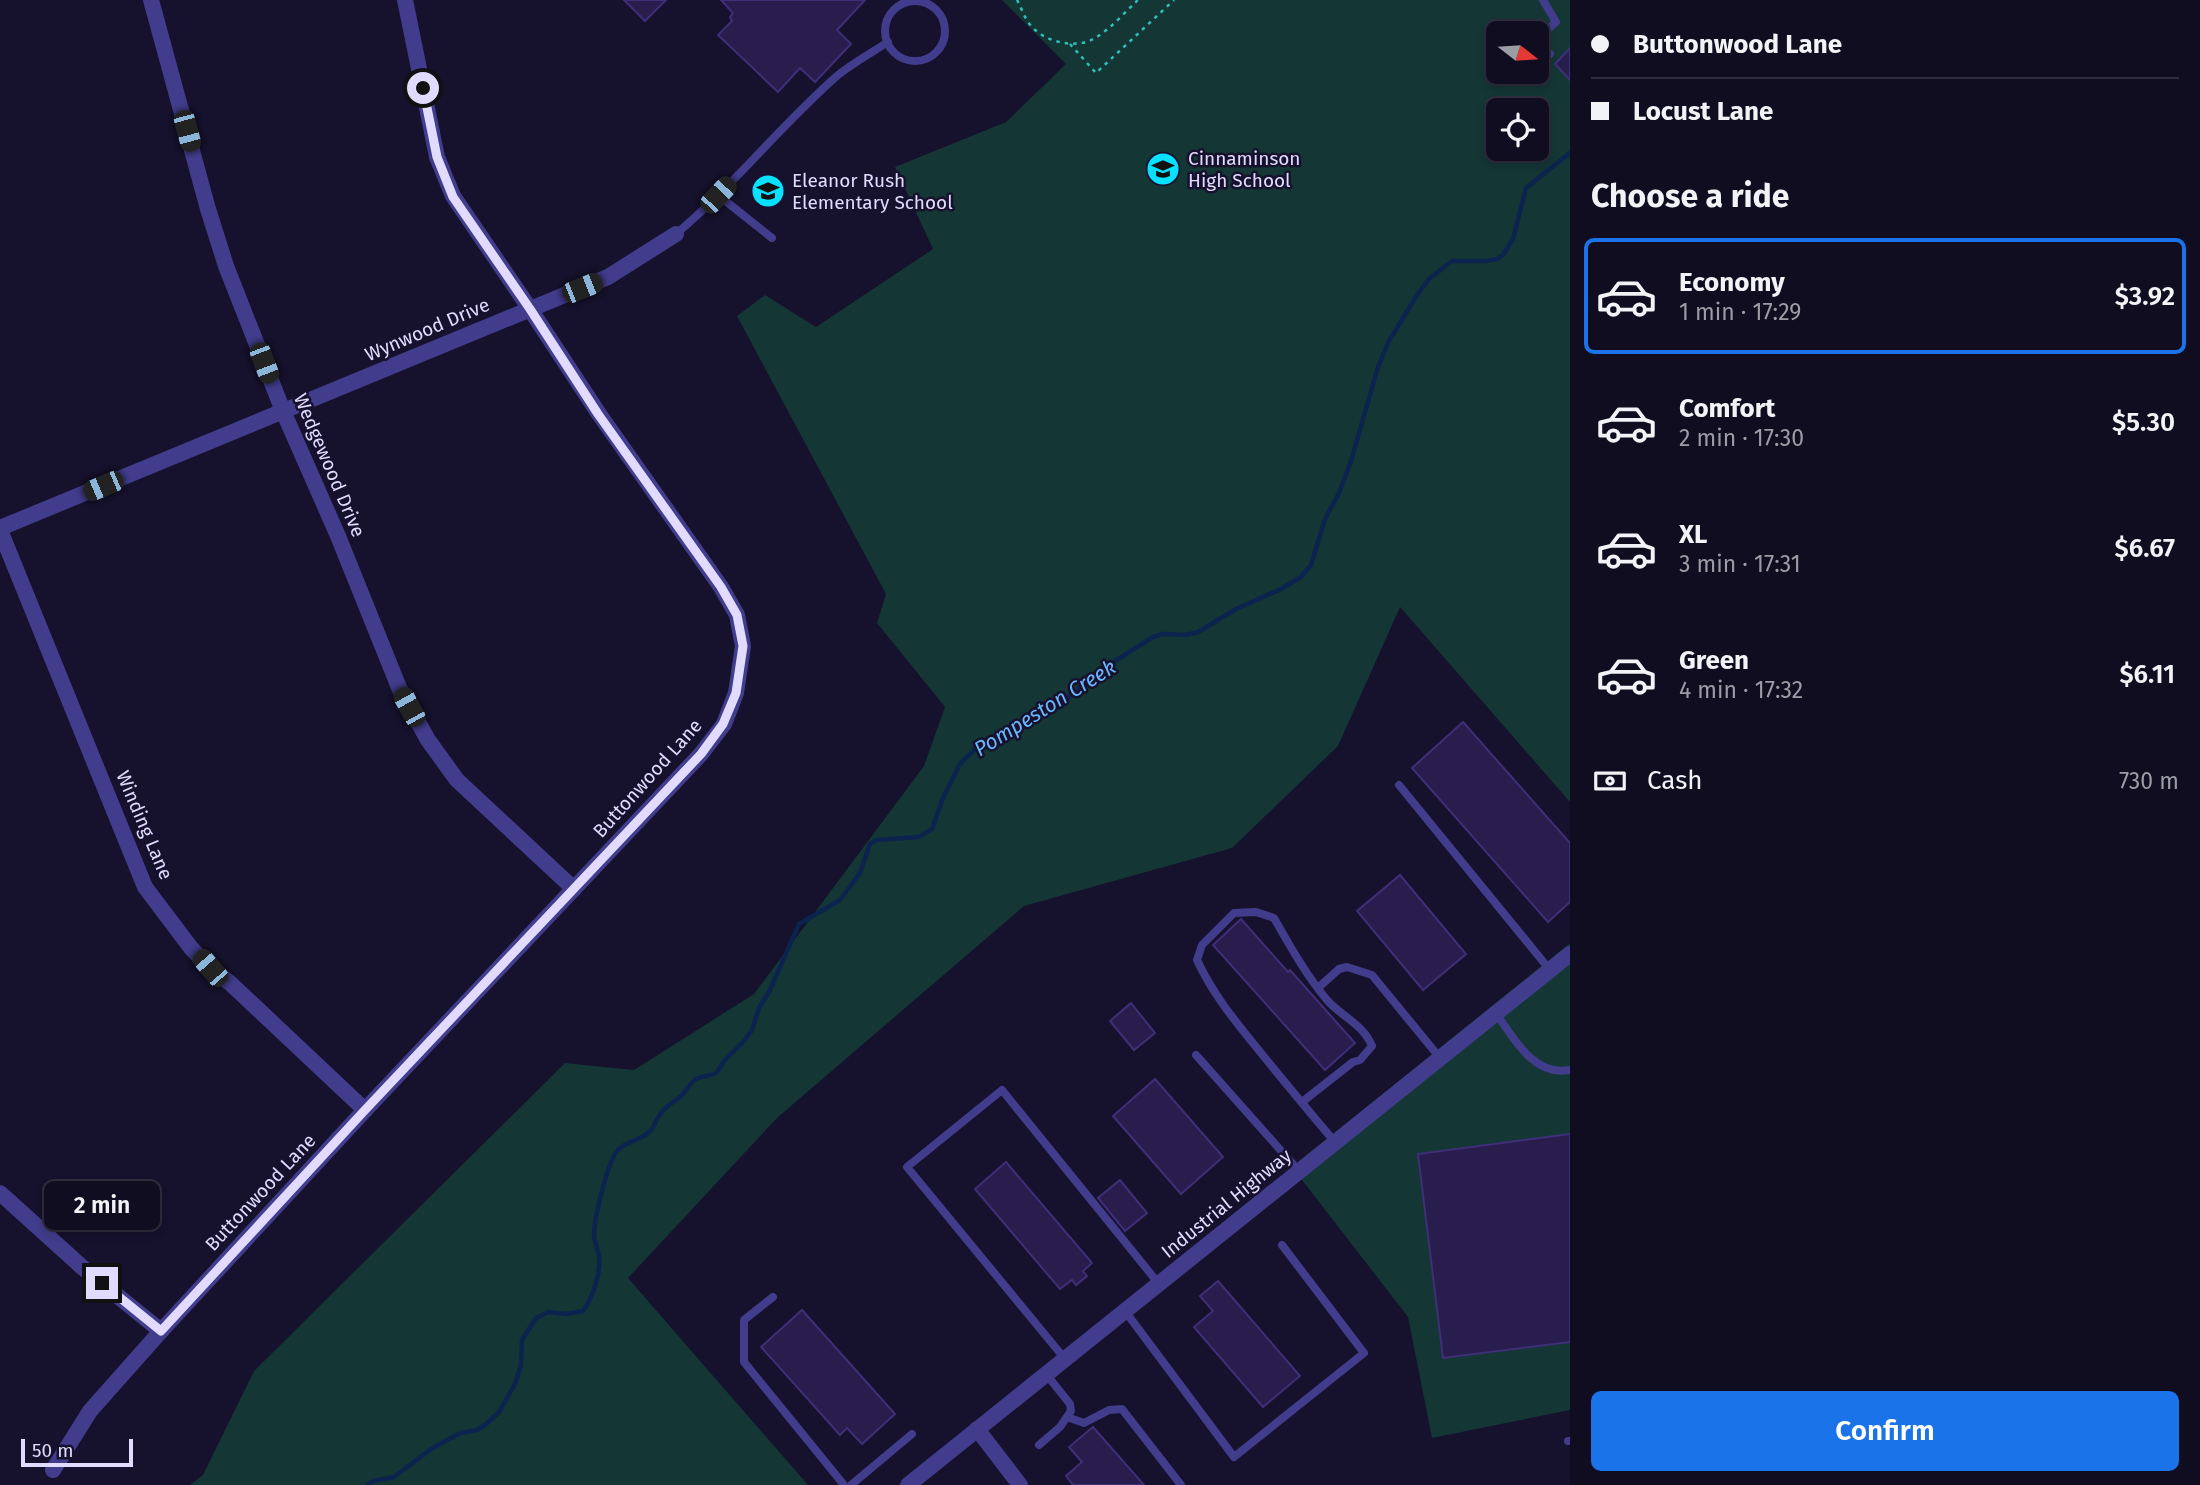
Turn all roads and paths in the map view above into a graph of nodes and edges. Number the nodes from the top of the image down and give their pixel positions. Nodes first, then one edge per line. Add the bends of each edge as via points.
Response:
1 (151, 0) edge
2 (405, 0) edge
3 (1017, 0) edge
4 (1138, 0) edge
5 (1174, 0) edge
6 (1543, 0) edge
7 (888, 42) junction
8 (1070, 44) junction
9 (1550, 54) dead end
10 (718, 195) junction
11 (676, 233) joint
12 (772, 238) dead end
13 (530, 309) junction
14 (283, 411) junction
15 (0, 529) edge
16 (1399, 785) dead end
17 (574, 889) junction
18 (1570, 954) edge
19 (1550, 970) junction
20 (1318, 988) junction
21 (1496, 1013) junction
22 (1196, 1055) dead end
23 (1440, 1058) junction
24 (1570, 1070) edge
25 (1302, 1102) junction
26 (365, 1110) junction
27 (1335, 1142) junction
28 (1299, 1171) junction
29 (0, 1193) edge
30 (1282, 1245) dead end
31 (1159, 1284) junction
32 (773, 1297) dead end
33 (1125, 1311) junction
34 (161, 1331) junction
35 (1065, 1359) junction
36 (1046, 1374) junction
37 (1067, 1418) junction
38 (977, 1429) junction
39 (912, 1434) dead end
40 (1039, 1445) dead end
41 (53, 1470) dead end
42 (844, 1485) edge
43 (850, 1485) edge
44 (908, 1485) edge
45 (1020, 1485) edge
46 (1181, 1485) edge

1 - 14 street, Wedgewood Drive via 223,254
2 - 13 street, Buttonwood Lane via 437,157 453,197
3 - 8 path via 1038,33
4 - 8 path via 1094,39
5 - 8 path via 1096,72
6 - 9 lane via 1556,22 1537,39
7 - 7 lane via 900,57 928,58 942,44 945,24 926,2 906,2 890,14 885,33
7 - 10 lane, Wynwood Drive via 840,74
10 - 11 lane, Wynwood Drive
10 - 12 lane
11 - 13 street, Wynwood Drive via 608,277
13 - 14 street, Wynwood Drive
13 - 17 street, Buttonwood Lane via 721,587 737,615 743,646 736,693 723,724 701,754
14 - 15 street, Wynwood Drive
14 - 17 street, Wedgewood Drive via 400,690 428,740 457,780
15 - 26 street, Winding Lane via 145,887 210,968
16 - 19 lane
17 - 26 street, Buttonwood Lane
18 - 19 street, Industrial Highway
19 - 21 street, Industrial Highway
20 - 23 lane via 1347,967 1372,975
20 - 25 lane via 1329,1003 1359,1025 1373,1046
20 - 25 lane via 1274,918 1256,912 1234,913 1202,944 1197,960 1231,1016
21 - 23 street, Industrial Highway
21 - 24 lane via 1526,1057 1557,1073
22 - 28 lane
23 - 27 street, Industrial Highway
25 - 27 lane
26 - 34 street, Buttonwood Lane
27 - 28 street, Industrial Highway
28 - 31 street, Industrial Highway
29 - 34 street
30 - 33 lane via 1364,1353 1234,1457
31 - 33 street, Industrial Highway
31 - 35 lane via 1002,1090 907,1167
32 - 42 lane via 744,1320 744,1362
33 - 35 street, Industrial Highway
34 - 41 street, Buttonwood Lane via 90,1411
35 - 36 street, Industrial Highway
36 - 37 lane via 1070,1404
36 - 38 street, Industrial Highway
37 - 40 lane
37 - 46 lane via 1084,1423 1109,1410 1122,1409
38 - 44 street, Industrial Highway
38 - 45 street
39 - 43 lane

